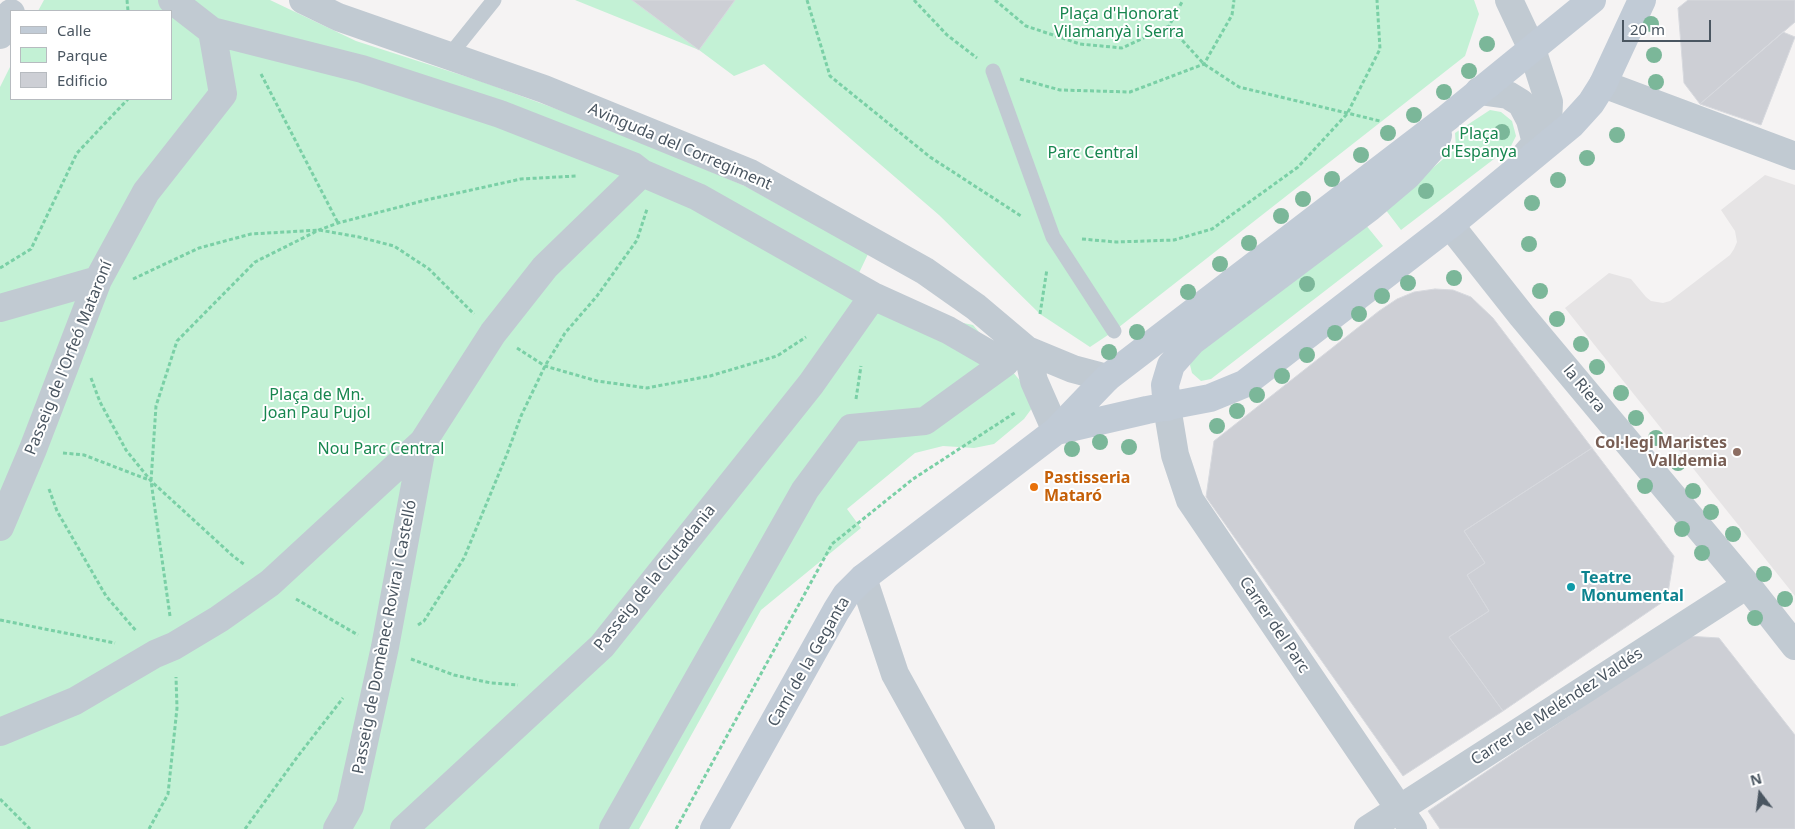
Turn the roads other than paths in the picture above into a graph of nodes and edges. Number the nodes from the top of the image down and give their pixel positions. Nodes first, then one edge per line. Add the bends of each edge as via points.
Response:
1 (172, 0) edge
2 (303, 0) edge
3 (494, 0) edge
4 (1509, 0) edge
5 (1592, 0) edge
6 (1642, 0) edge
7 (10, 16) edge
8 (212, 31) junction
9 (0, 35) edge
10 (1532, 49) junction
11 (449, 56) junction
12 (993, 71) road end
13 (1603, 84) junction
14 (1479, 91) junction
15 (1446, 118) junction
16 (1536, 143) junction
17 (1795, 156) edge
18 (642, 172) junction
19 (1498, 185) junction
20 (1450, 224) junction
21 (1273, 250) junction
22 (98, 280) junction
23 (873, 296) junction
24 (0, 308) edge
25 (1114, 331) dead end
26 (1191, 342) junction
27 (1027, 350) junction
28 (1107, 378) junction
29 (1168, 407) junction
30 (1056, 431) junction
31 (423, 442) junction
32 (0, 527) edge
33 (863, 578) junction
34 (1746, 584) junction
35 (1795, 646) edge
36 (0, 732) edge
37 (1406, 819) edge
38 (337, 829) edge
39 (404, 829) edge
40 (613, 829) edge
41 (714, 829) edge
42 (981, 829) edge
43 (1368, 829) edge

1 - 8 street
2 - 11 street, Avinguda del Corregiment via 338,17
3 - 11 lane
4 - 10 street
5 - 10 street
6 - 13 street
7 - 9 street
8 - 18 street via 362,69 500,114
8 - 22 street, Passeig de l'Orfeó Mataroní via 223,94 146,192
10 - 14 street
10 - 16 street via 1549,102 1548,123
11 - 27 street, Avinguda del Corregiment via 544,89 750,173 926,271
12 - 25 lane via 1053,237
13 - 17 street
13 - 19 street via 1591,104 1571,125
14 - 15 street
14 - 16 street via 1508,95 1521,104 1530,120
15 - 21 street
15 - 26 street via 1433,147 1408,175
16 - 19 street
18 - 23 street via 698,197
18 - 31 street via 545,267 493,333
19 - 20 street
20 - 29 street via 1244,384 1210,398
20 - 34 street, la Riera via 1522,316
21 - 26 street
21 - 28 street
22 - 24 street
22 - 32 street, Passeig de l'Orfeó Mataroní
23 - 39 street, Passeig de la Ciutadania via 811,384 602,646
23 - 40 street via 948,330 1005,363 925,420 851,428 805,490
26 - 29 street via 1171,365 1165,385
27 - 28 street, Avinguda del Corregiment via 1073,369
27 - 30 street via 1034,381
28 - 30 street
29 - 30 street
29 - 37 street, Carrer del Parc via 1175,455 1190,500
30 - 33 street, Camí de la Geganta
31 - 36 street via 270,583 219,619 76,701
31 - 38 street, Passeig de Domènec Rovira i Castelló via 385,646 350,806
33 - 41 street, Camí de la Geganta via 836,611
33 - 42 street via 895,674
34 - 35 street, la Riera
34 - 37 street, Carrer de Meléndez Valdés
37 - 43 street, Carrer de Meléndez Valdés

